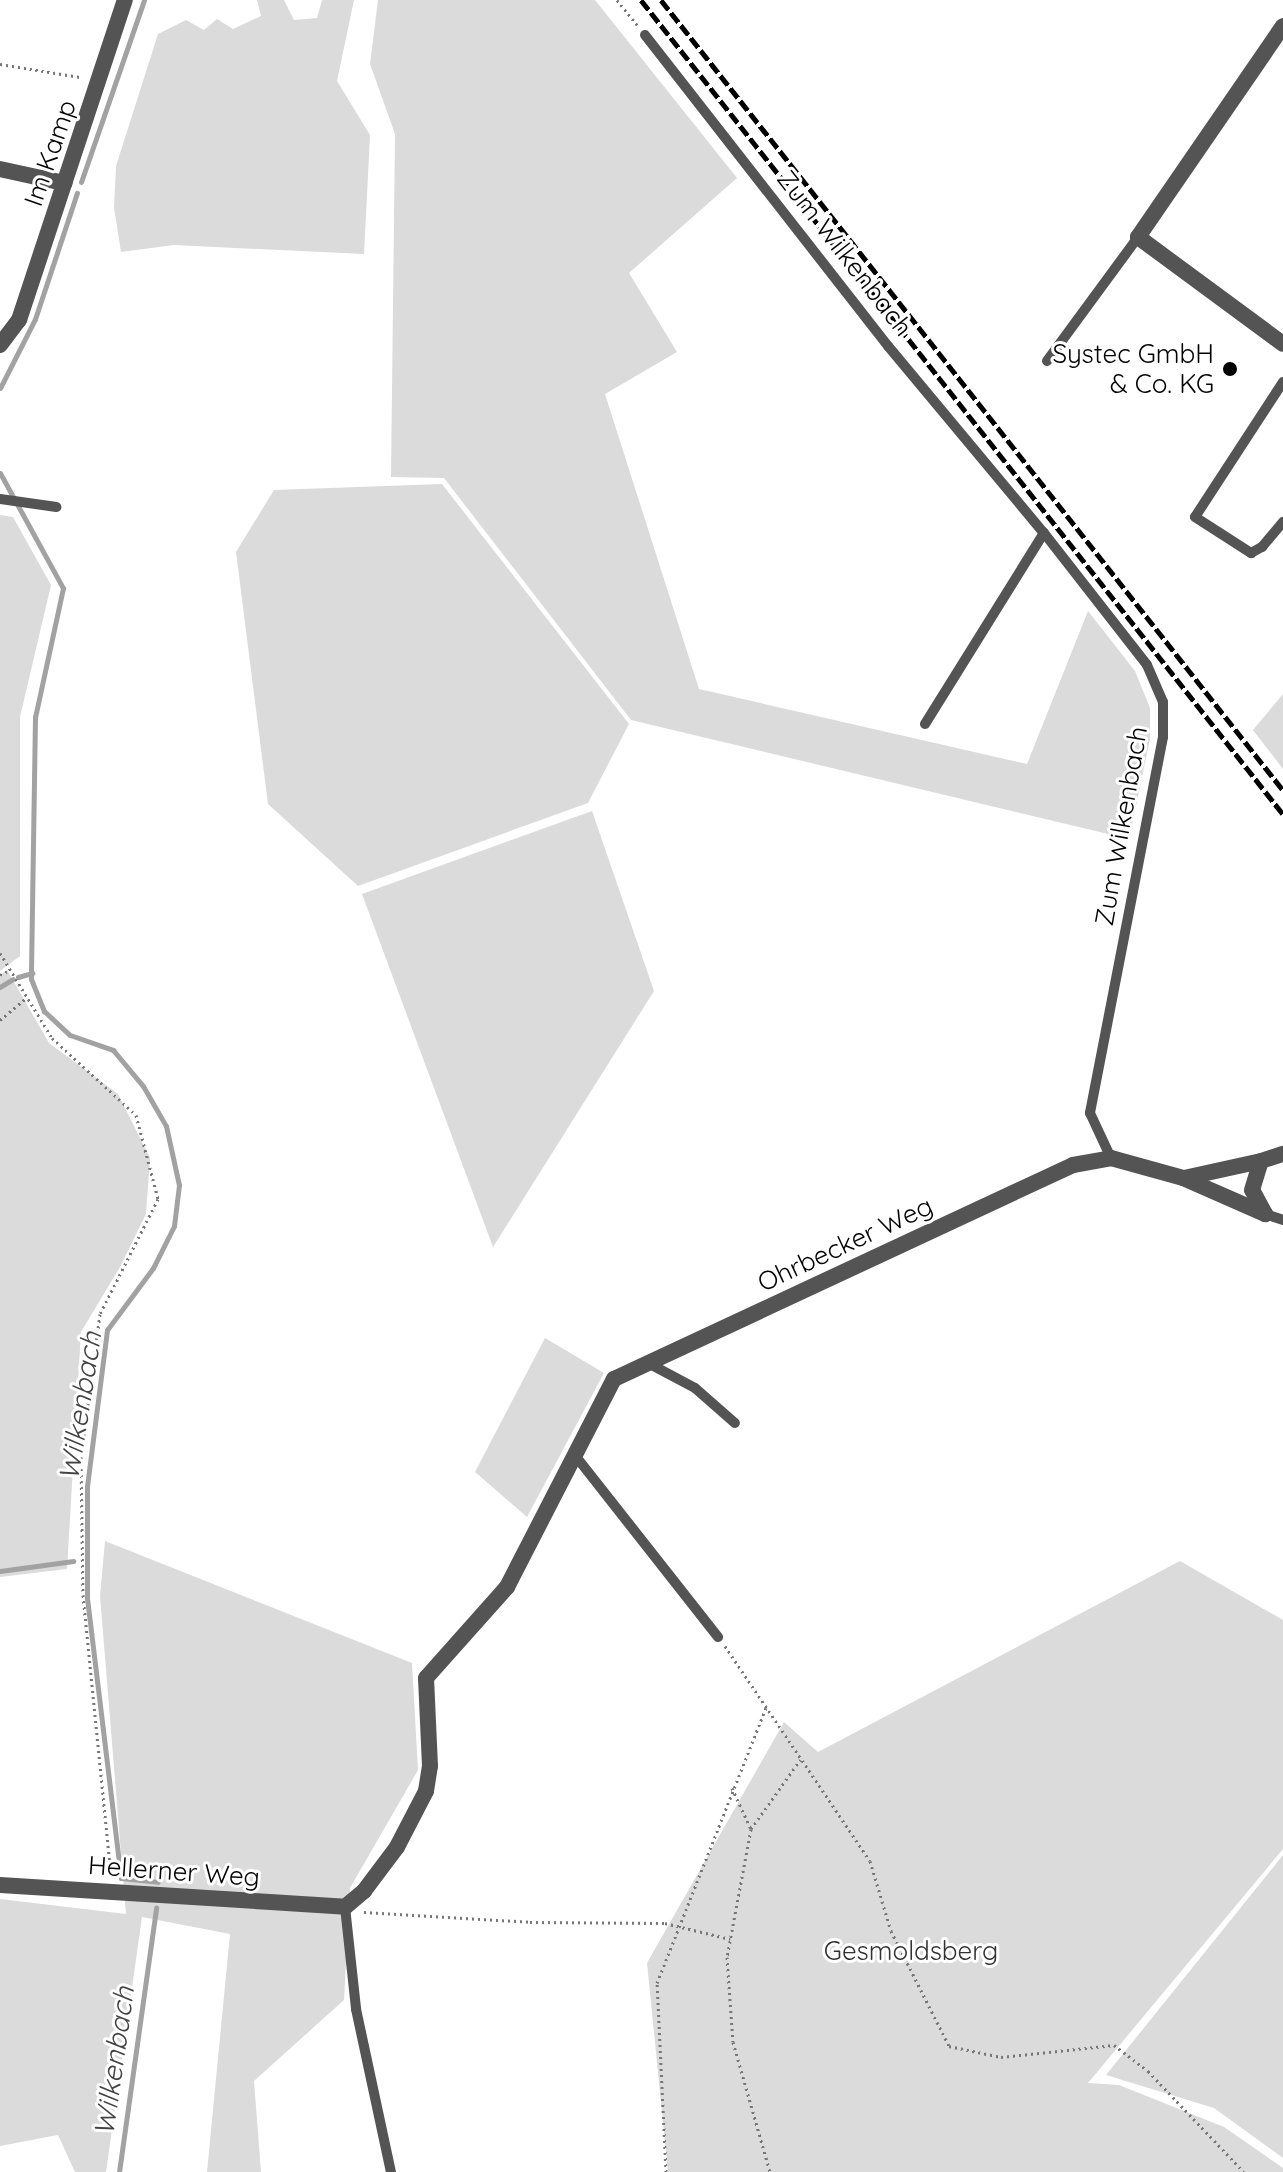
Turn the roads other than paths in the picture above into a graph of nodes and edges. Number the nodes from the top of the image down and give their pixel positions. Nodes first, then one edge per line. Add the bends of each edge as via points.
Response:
1 (125, 0) edge
2 (1283, 26) edge
3 (645, 35) road end
4 (0, 169) edge
5 (64, 183) junction
6 (1138, 237) junction
7 (1283, 344) edge
8 (0, 345) edge
9 (1047, 361) dead end
10 (1283, 382) edge
11 (1, 500) edge
12 (56, 507) dead end
13 (1283, 522) edge
14 (1044, 533) junction
15 (925, 724) dead end
16 (1283, 1154) edge
17 (1111, 1158) junction
18 (1261, 1161) junction
19 (1183, 1178) junction
20 (1265, 1214) junction
21 (1283, 1220) edge
22 (648, 1363) junction
23 (735, 1423) dead end
24 (574, 1454) junction
25 (718, 1637) road end
26 (0, 1885) edge
27 (345, 1907) junction
28 (391, 2172) edge

1 - 5 street, Im Kamp
2 - 6 street
3 - 14 lane, Zum Wilkenbach via 888,346
4 - 5 street
5 - 8 street, Im Kamp via 19,320
6 - 7 street
6 - 9 lane
10 - 13 lane via 1195,517 1251,553
11 - 12 lane
14 - 15 lane
14 - 17 lane, Zum Wilkenbach via 1147,665 1163,702 1163,737 1090,1113
16 - 18 street, Ohrbecker Weg
17 - 19 street, Ohrbecker Weg
17 - 22 street, Ohrbecker Weg via 1046,1176
18 - 19 street, Ohrbecker Weg
18 - 20 street via 1252,1190
19 - 20 street, Ohrbecker Weg
20 - 21 lane
22 - 23 lane via 695,1388
22 - 24 street, Ohrbecker Weg via 614,1379
24 - 25 lane
24 - 27 street, Ohrbecker Weg via 507,1587 426,1678 426,1791 397,1847
26 - 27 street, Hellerner Weg
27 - 28 lane via 356,2009

